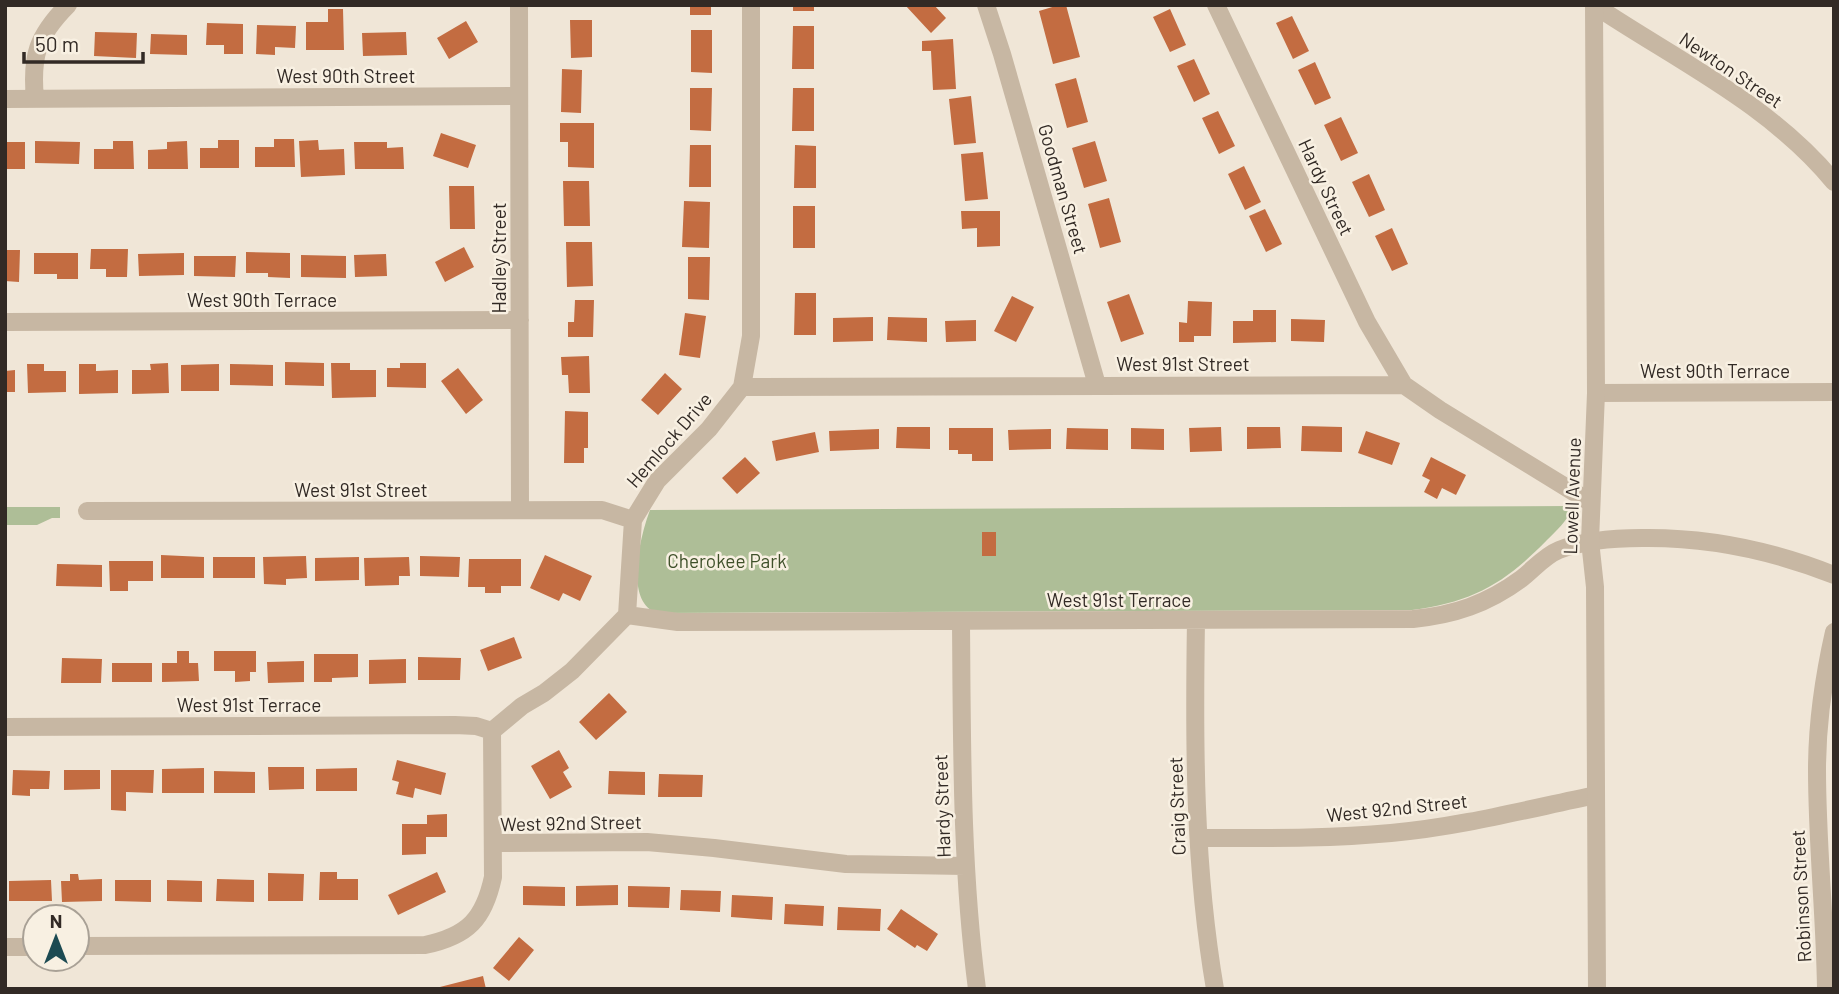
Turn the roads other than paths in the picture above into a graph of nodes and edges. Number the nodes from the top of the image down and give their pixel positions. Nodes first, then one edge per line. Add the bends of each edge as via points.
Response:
1 (68, 5) edge
2 (519, 5) edge
3 (751, 5) edge
4 (986, 5) edge
5 (1216, 5) edge
6 (1594, 5) edge
7 (519, 96) junction
8 (5, 99) edge
9 (34, 99) junction
10 (1834, 182) edge
11 (520, 320) junction
12 (5, 323) edge
13 (1404, 384) junction
14 (1097, 385) junction
15 (742, 387) junction
16 (1834, 392) edge
17 (1596, 393) junction
18 (1590, 502) junction
19 (520, 510) junction
20 (87, 511) dead end
21 (633, 520) junction
22 (1590, 541) junction
23 (1834, 575) edge
24 (627, 615) junction
25 (1196, 620) junction
26 (961, 621) junction
27 (1834, 632) edge
28 (5, 727) edge
29 (492, 732) junction
30 (1596, 794) junction
31 (1826, 800) edge
32 (1199, 838) junction
33 (493, 843) junction
34 (965, 866) junction
35 (91, 946) edge
36 (976, 989) edge
37 (1214, 989) edge
38 (1597, 989) edge
39 (1826, 989) edge

1 - 9 street via 42,36 34,56
2 - 7 street, Hadley Street
3 - 15 street, Hemlock Drive via 751,336
4 - 14 street, Goodman Street
5 - 13 street, Hardy Street via 1367,321
6 - 10 street, Newton Street via 1749,104 1785,132
6 - 17 street, Lowell Avenue
7 - 9 street, West 90th Street
7 - 11 street, Hadley Street
8 - 9 street, West 90th Street
11 - 12 street, West 90th Terrace
11 - 19 street, Hadley Street
13 - 14 street, West 91st Street
13 - 18 street
14 - 15 street, West 91st Street
15 - 21 street, Hemlock Drive via 709,429 657,481
16 - 17 street, West 90th Terrace
17 - 18 street, Lowell Avenue
18 - 22 street, Lowell Avenue
19 - 20 street, West 91st Street
19 - 21 street, West 91st Street via 602,510
21 - 24 street, Hemlock Drive
22 - 23 street via 1702,539 1750,547
22 - 25 street, West 91st Terrace via 1557,551 1496,597 1441,617
22 - 30 street, Lowell Avenue via 1595,587
24 - 26 street, West 91st Terrace via 678,622
24 - 29 street via 572,671
25 - 26 street, West 91st Terrace
25 - 32 street, Craig Street
26 - 34 street, Hardy Street
27 - 31 street, Robinson Street via 1817,766
28 - 29 street, West 91st Terrace via 455,725
29 - 33 street
30 - 32 street, West 92nd Street via 1392,833
30 - 38 street, Lowell Avenue
31 - 39 street, Robinson Street via 1820,870
32 - 37 street, Craig Street
33 - 34 street, West 92nd Street via 647,842 846,864
33 - 35 street, West 92nd Street via 493,877 481,914 464,932 443,941 425,945
34 - 36 street, Hardy Street

